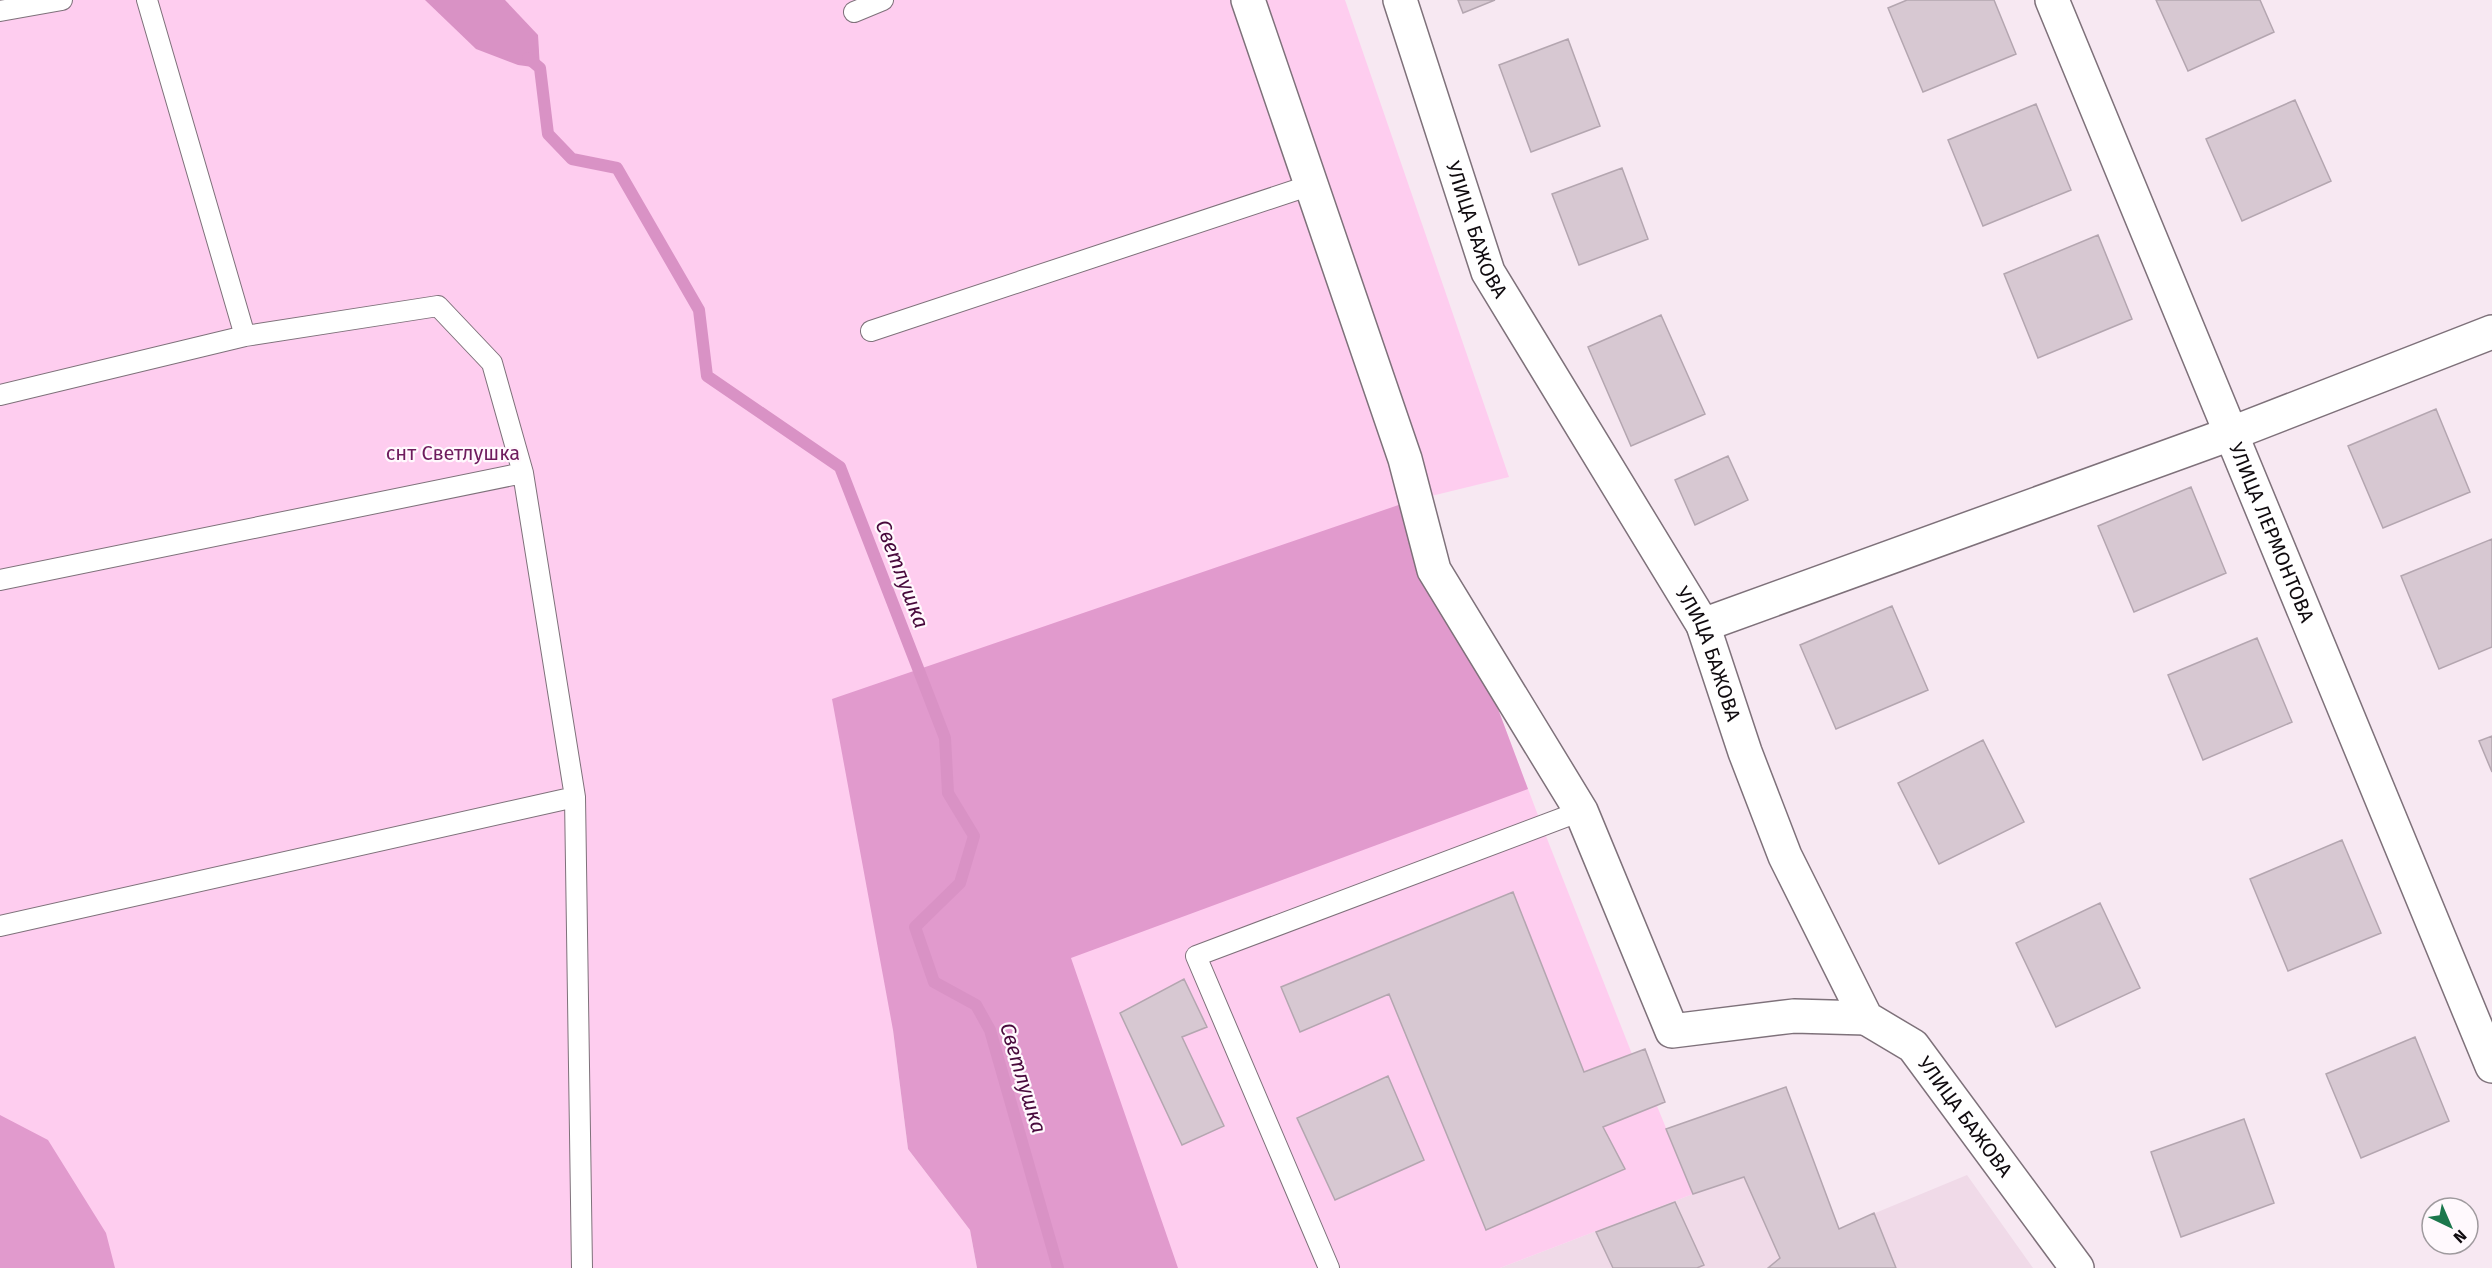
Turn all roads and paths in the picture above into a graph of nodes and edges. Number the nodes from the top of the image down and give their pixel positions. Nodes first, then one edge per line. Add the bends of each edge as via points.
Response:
1 (62, 0) edge
2 (147, 0) edge
3 (883, 0) edge
4 (1248, 0) edge
5 (1400, 0) edge
6 (2052, 0) edge
7 (0, 11) edge
8 (854, 12) dead end
9 (1311, 185) junction
10 (871, 331) dead end
11 (2492, 332) edge
12 (245, 336) junction
13 (0, 395) edge
14 (2230, 434) junction
15 (523, 473) junction
16 (0, 580) edge
17 (1703, 625) junction
18 (575, 797) junction
19 (1581, 811) junction
20 (0, 926) edge
21 (1866, 1018) junction
22 (2492, 1066) edge
23 (582, 1268) edge
24 (1329, 1268) edge
25 (2077, 1268) edge

1 - 7 lane
2 - 12 lane
3 - 8 lane
4 - 9 street
5 - 17 street, УЛИЦА БАЖОВА via 1488,272
6 - 14 street, УЛИЦА ЛЕРМОНТОВА
9 - 10 lane
9 - 19 street via 1405,459 1434,570
11 - 14 street
12 - 13 lane
12 - 15 lane via 438,306 492,363
14 - 17 street
14 - 22 street, УЛИЦА ЛЕРМОНТОВА
15 - 16 lane
15 - 18 lane
17 - 21 street, УЛИЦА БАЖОВА via 1785,856
18 - 20 lane
18 - 23 lane
19 - 21 street via 1671,1031 1794,1016
19 - 24 lane via 1196,956
21 - 25 street, УЛИЦА БАЖОВА via 1913,1047

